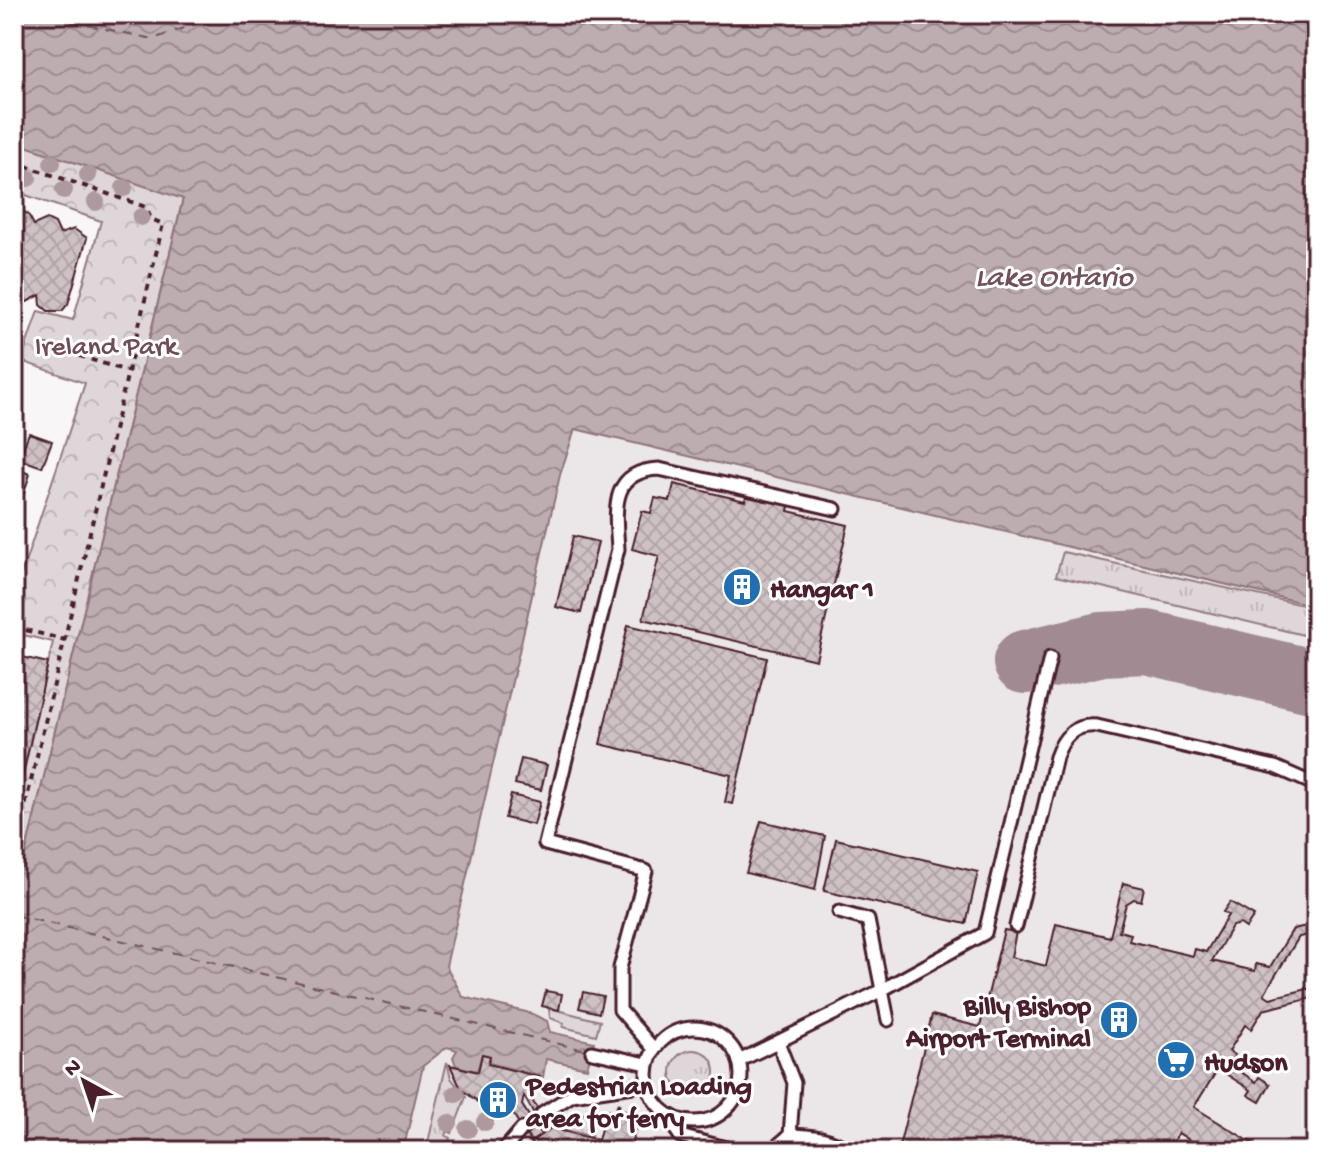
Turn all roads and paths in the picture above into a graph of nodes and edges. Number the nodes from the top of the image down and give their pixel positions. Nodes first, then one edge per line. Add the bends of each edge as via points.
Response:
1 (14, 162) edge
2 (45, 345) dead end
3 (130, 372) junction
4 (835, 509) dead end
5 (14, 627) edge
6 (65, 640) junction
7 (1050, 658) dead end
8 (1316, 785) edge
9 (14, 853) edge
10 (839, 912) dead end
11 (1016, 926) dead end
12 (880, 991) junction
13 (888, 1020) dead end
14 (778, 1042) junction
15 (654, 1049) junction
16 (592, 1052) dead end
17 (739, 1061) junction
18 (647, 1064) junction
19 (647, 1084) junction
20 (663, 1111) junction
21 (542, 1114) dead end
22 (522, 1129) dead end
23 (790, 1135) junction
24 (503, 1151) edge
25 (738, 1151) edge
26 (771, 1151) edge
27 (818, 1151) edge
28 (849, 1151) edge

1 - 3 path via 146,207 151,219 163,224
2 - 3 path
3 - 6 path
4 - 15 lane via 659,469 634,476 621,489 614,514 618,549 545,844 646,871 620,968 620,1010
5 - 6 path
6 - 9 path
7 - 12 lane via 985,933
8 - 11 lane via 1275,767 1097,726 1077,728 1064,739 1056,757
10 - 12 lane via 868,920
12 - 13 lane
12 - 14 lane
14 - 17 lane
14 - 23 lane via 794,1083
15 - 17 lane via 677,1030 699,1027 719,1034
15 - 18 lane
16 - 18 lane
17 - 20 lane via 739,1090 718,1115 696,1122
18 - 19 lane
19 - 20 lane
19 - 21 lane via 572,1095
20 - 25 lane via 680,1136
22 - 24 lane
23 - 26 lane
23 - 27 lane
23 - 28 lane via 816,1136

